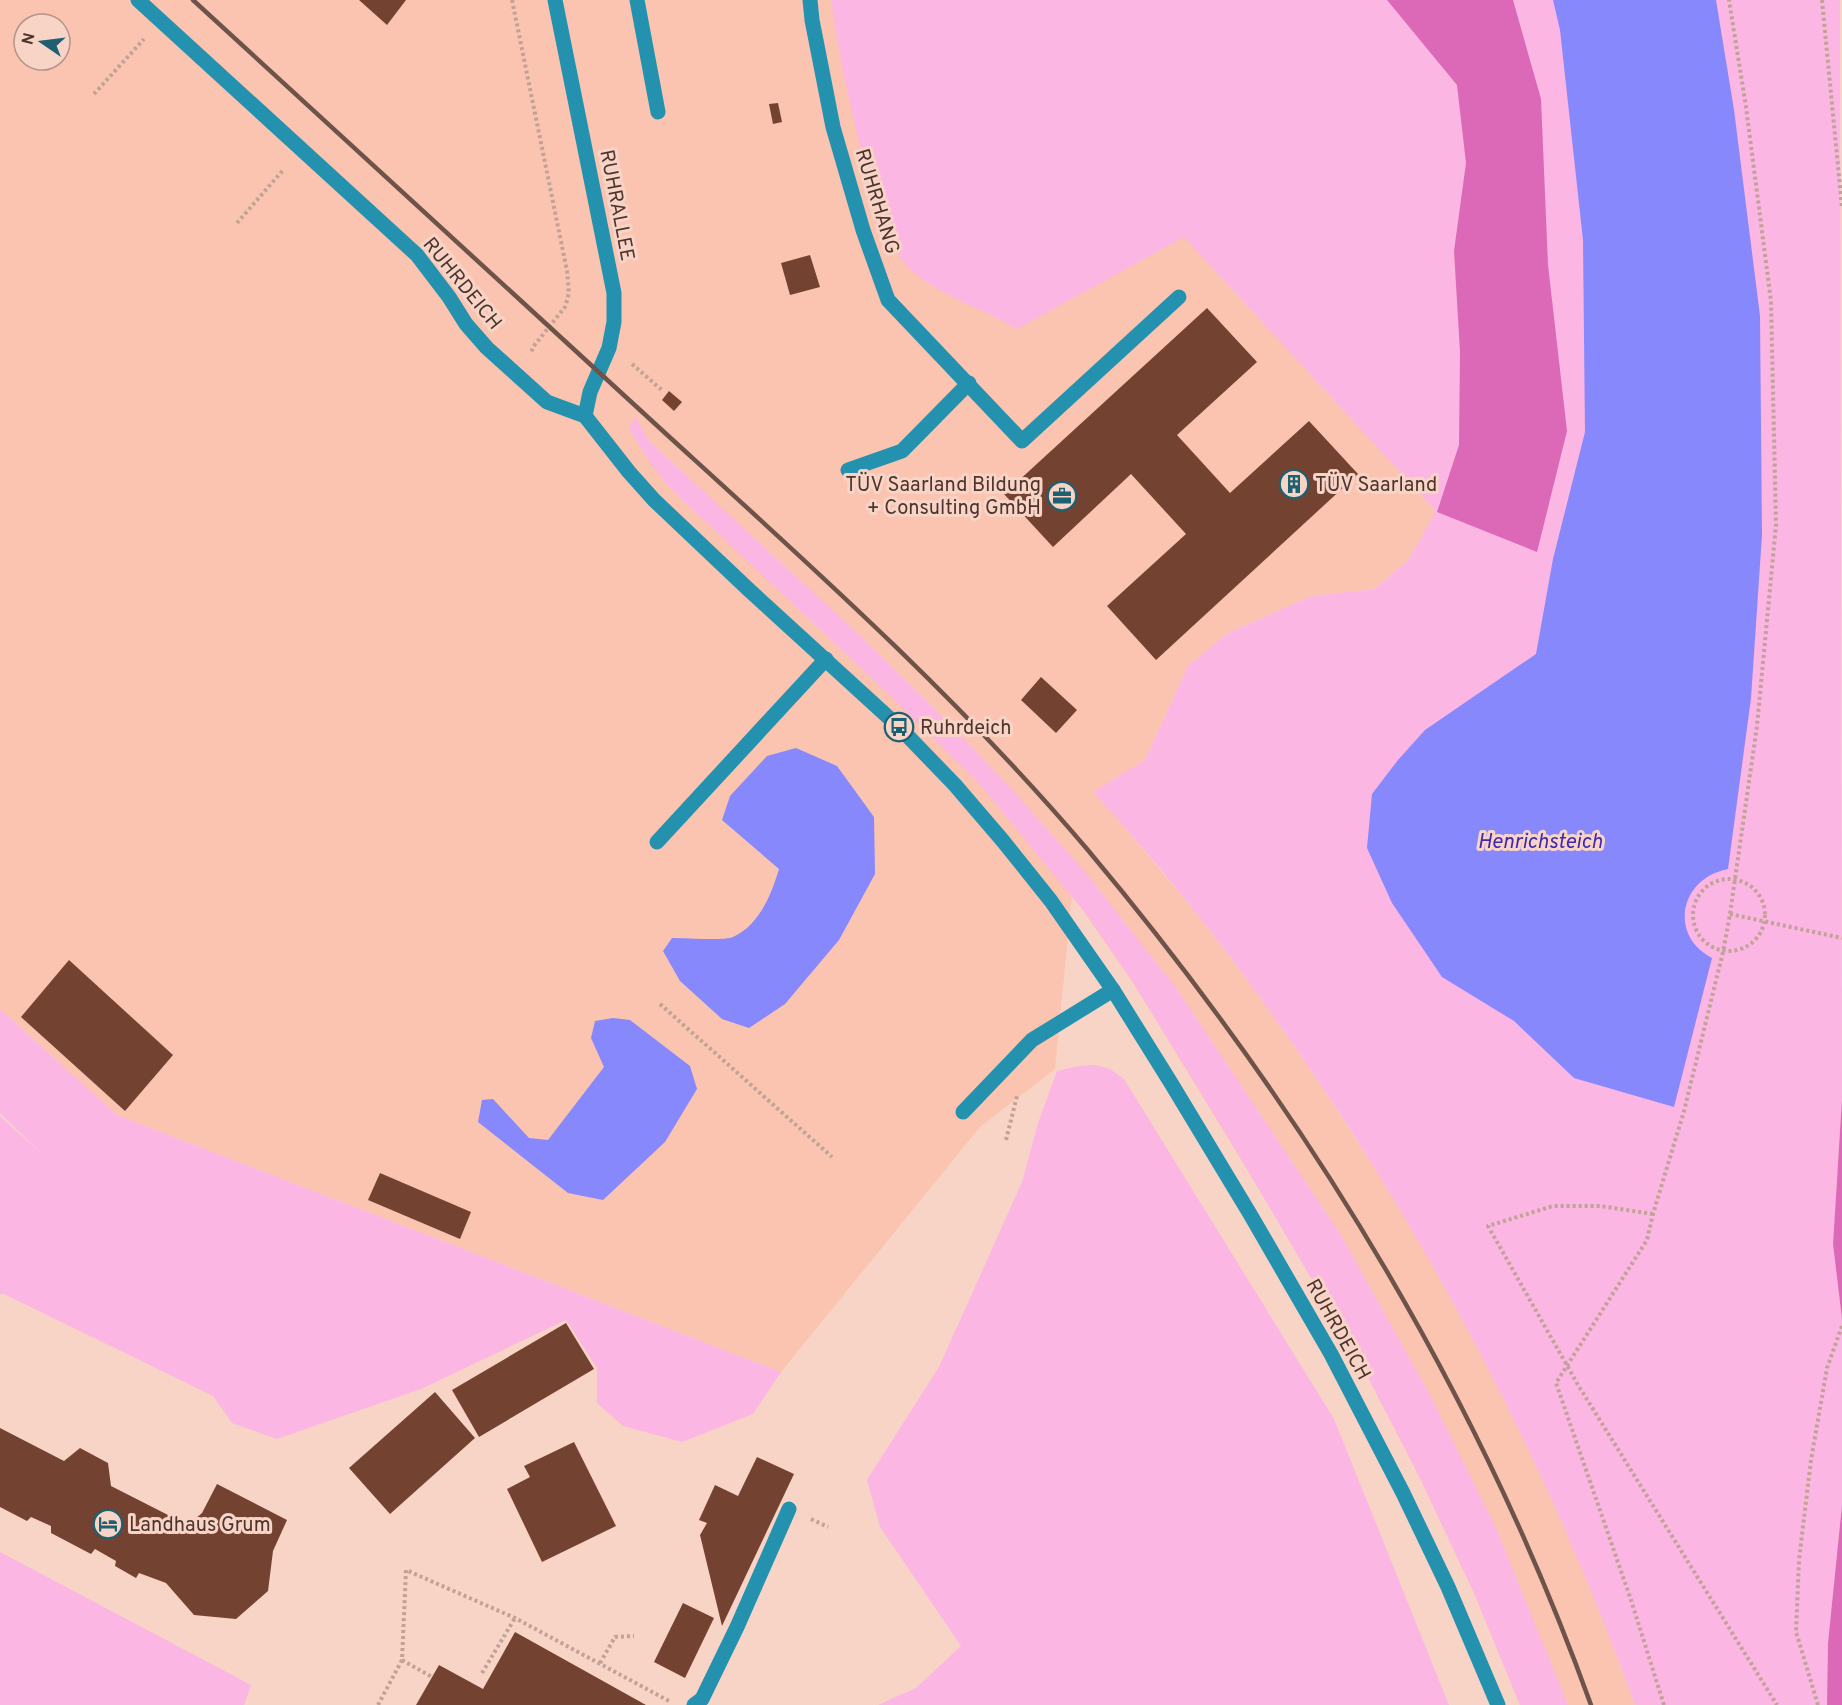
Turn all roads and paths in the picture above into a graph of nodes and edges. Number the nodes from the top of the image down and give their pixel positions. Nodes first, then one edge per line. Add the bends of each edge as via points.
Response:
1 (138, 0) edge
2 (512, 0) edge
3 (555, 0) edge
4 (637, 0) edge
5 (810, 0) edge
6 (1729, 0) edge
7 (1822, 0) edge
8 (126, 60) dead end
9 (94, 94) dead end
10 (658, 112) dead end
11 (268, 190) dead end
12 (1842, 208) edge
13 (237, 223) dead end
14 (1179, 297) dead end
15 (609, 348) junction
16 (522, 379) junction
17 (969, 383) junction
18 (663, 391) dead end
19 (585, 416) junction
20 (848, 470) dead end
21 (826, 659) junction
22 (657, 842) dead end
23 (1736, 880) junction
24 (1730, 914) junction
25 (1765, 922) junction
26 (1842, 938) edge
27 (1724, 952) junction
28 (1113, 990) junction
29 (660, 1004) dead end
30 (963, 1112) dead end
31 (832, 1157) dead end
32 (1653, 1214) junction
33 (1842, 1326) edge
34 (1566, 1364) junction
35 (789, 1509) dead end
36 (515, 1618) junction
37 (634, 1636) dead end
38 (497, 1647) junction
39 (504, 1651) dead end
40 (402, 1660) junction
41 (600, 1663) junction
42 (482, 1673) dead end
43 (432, 1677) dead end
44 (668, 1701) dead end
45 (378, 1705) edge
46 (694, 1705) edge
47 (1498, 1705) edge
48 (1664, 1705) edge
49 (1777, 1705) edge
50 (1818, 1705) edge

1 - 16 street, RUHRDEICH via 417,255 466,324
2 - 16 path via 569,292 565,307 533,347
3 - 15 street, RUHRALLEE via 614,293
4 - 10 street
5 - 17 street, RUHRHANG via 833,127 888,300
6 - 23 path via 1771,301 1776,525 1757,726
7 - 12 path
8 - 9 path
11 - 13 path
14 - 17 street, RUHRHANG via 1022,441
15 - 18 path
15 - 19 street, RUHRALLEE via 590,392
16 - 19 street, RUHRDEICH via 547,402
17 - 20 street via 902,451
19 - 21 street, RUHRDEICH via 654,500
21 - 22 street
21 - 28 street, RUHRDEICH via 955,785 1051,901
23 - 24 path
23 - 25 path via 1756,890 1762,900
23 - 27 path via 1714,882 1697,898 1694,909 1693,921 1703,941
24 - 25 path
24 - 27 path
25 - 26 path
25 - 27 path via 1754,942
27 - 32 path
28 - 30 street via 1032,1040
28 - 47 street, RUHRDEICH via 1331,1354 1448,1587
29 - 31 path
32 - 34 path via 1647,1240
32 - 34 path via 1600,1206 1553,1206 1488,1226
33 - 50 path via 1827,1368 1799,1560 1796,1632
34 - 48 path via 1556,1383
34 - 49 path
35 - 46 street via 737,1627 702,1699
36 - 38 path
36 - 40 path via 406,1570
36 - 41 path
37 - 41 path via 615,1637
38 - 39 path
38 - 42 path
40 - 43 path
40 - 45 path
41 - 44 path

